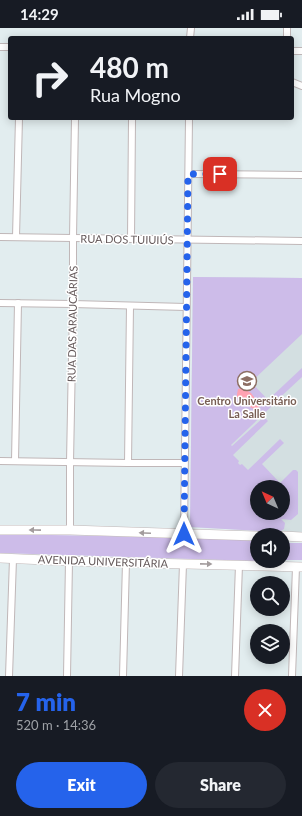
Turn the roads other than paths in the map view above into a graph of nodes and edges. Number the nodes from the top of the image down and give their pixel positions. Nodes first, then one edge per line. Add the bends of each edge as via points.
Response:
1 (19, 120) edge
2 (75, 120) edge
3 (132, 120) edge
4 (189, 120) edge
5 (188, 174) junction
6 (302, 175) edge
7 (0, 237) edge
8 (16, 237) junction
9 (73, 238) junction
10 (131, 239) junction
11 (188, 240) junction
12 (302, 241) edge
13 (0, 303) edge
14 (18, 303) junction
15 (73, 304) junction
16 (130, 306) junction
17 (186, 307) junction
18 (0, 461) edge
19 (15, 461) junction
20 (70, 462) junction
21 (128, 463) junction
22 (184, 463) junction
23 (0, 530) edge
24 (70, 530) junction
25 (184, 534) junction
26 (250, 536) edge
27 (290, 536) edge
28 (302, 537) edge
29 (0, 558) edge
30 (13, 559) junction
31 (69, 561) junction
32 (126, 562) junction
33 (183, 564) junction
34 (250, 564) edge
35 (239, 565) junction
36 (299, 567) edge
37 (9, 676) edge
38 (66, 676) edge
39 (123, 676) edge
40 (179, 676) edge
41 (235, 676) edge
42 (292, 676) edge

1 - 8 street
2 - 9 street, RUA DAS ARAUCÁRIAS
3 - 10 street
4 - 5 street
5 - 6 street
5 - 11 street
7 - 8 street, RUA DOS TUIUIÚS
8 - 9 street, RUA DOS TUIUIÚS
9 - 10 street, RUA DOS TUIUIÚS
9 - 15 street, RUA DAS ARAUCÁRIAS
10 - 11 street, RUA DOS TUIUIÚS
11 - 12 street, RUA DOS TUIUIÚS
11 - 17 street
13 - 14 street
14 - 15 street
14 - 19 street
15 - 16 street
15 - 20 street, RUA DAS ARAUCÁRIAS
16 - 17 street
16 - 21 street
17 - 22 street
18 - 19 street
19 - 20 street
20 - 21 street
20 - 24 street, RUA DAS ARAUCÁRIAS
21 - 22 street
22 - 25 street
24 -> 23 main road
25 -> 24 main road
25 - 26 main road
27 - 28 main road
29 - 30 main road, AVENIDA UNIVERSITÁRIA
30 - 31 main road, AVENIDA UNIVERSITÁRIA
30 - 37 street
31 - 32 main road, AVENIDA UNIVERSITÁRIA
31 - 38 street
32 - 33 main road, AVENIDA UNIVERSITÁRIA
32 - 39 street
33 -> 35 main road, AVENIDA UNIVERSITÁRIA
33 - 40 street
34 - 35 main road, AVENIDA UNIVERSITÁRIA
35 - 41 street
36 - 42 street

